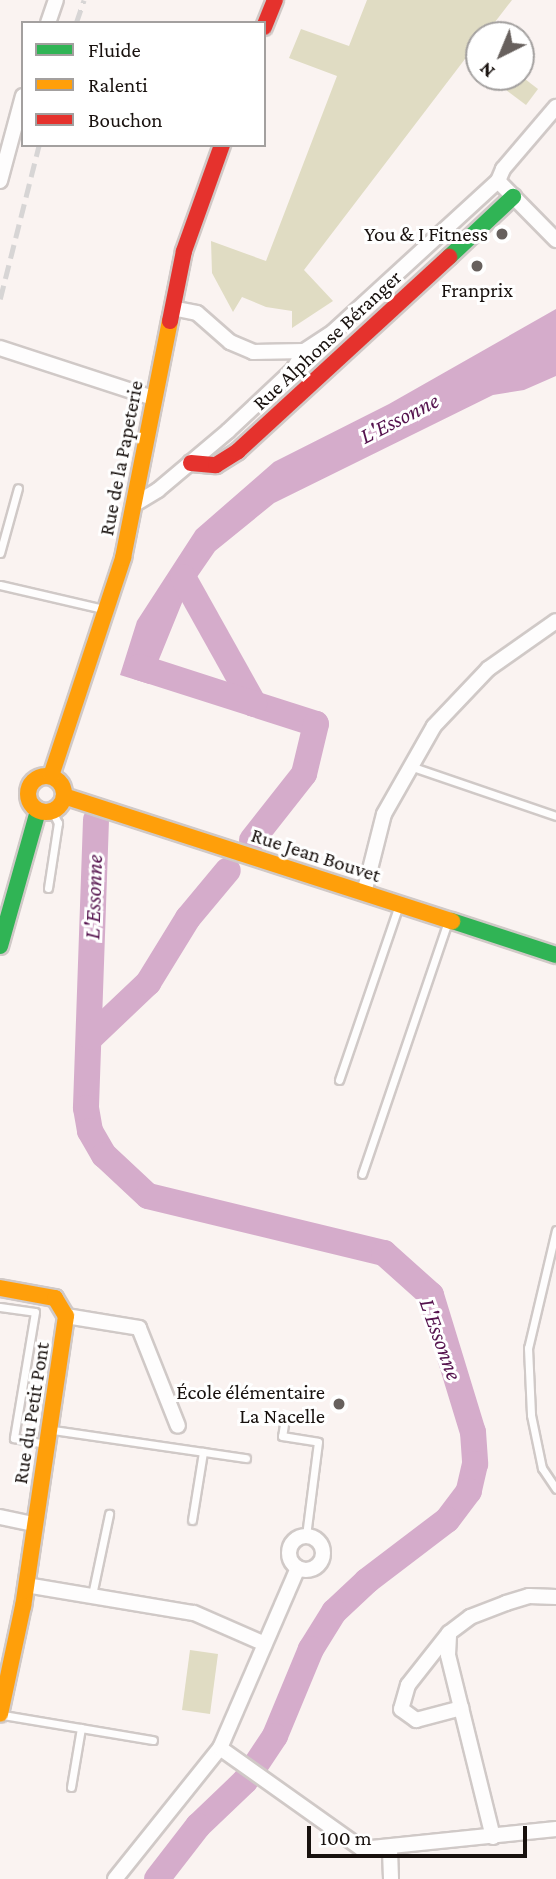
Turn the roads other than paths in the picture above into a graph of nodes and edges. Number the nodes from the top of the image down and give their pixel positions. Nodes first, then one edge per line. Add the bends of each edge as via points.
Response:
1 (56, 0) edge
2 (275, 0) edge
3 (49, 21) edge
4 (266, 22) edge
5 (21, 103) edge
6 (556, 107) edge
7 (221, 147) edge
8 (0, 181) edge
9 (499, 181) junction
10 (513, 197) junction
11 (556, 240) edge
12 (172, 307) junction
13 (0, 348) edge
14 (304, 351) junction
15 (153, 398) junction
16 (191, 463) junction
17 (18, 488) dead end
18 (135, 504) junction
19 (0, 553) edge
20 (0, 585) edge
21 (107, 610) junction
22 (556, 621) edge
23 (410, 766) junction
24 (51, 776) junction
25 (72, 798) junction
26 (45, 811) junction
27 (556, 816) edge
28 (48, 888) dead end
29 (364, 893) junction
30 (399, 904) junction
31 (449, 920) junction
32 (0, 946) edge
33 (556, 955) edge
34 (339, 1080) dead end
35 (362, 1174) dead end
36 (556, 1230) edge
37 (0, 1288) edge
38 (0, 1307) edge
39 (66, 1316) junction
40 (285, 1418) dead end
41 (177, 1426) dead end
42 (49, 1437) junction
43 (203, 1452) junction
44 (246, 1458) dead end
45 (556, 1489) edge
46 (109, 1514) dead end
47 (0, 1517) edge
48 (192, 1520) dead end
49 (34, 1524) junction
50 (306, 1536) junction
51 (298, 1568) junction
52 (26, 1585) junction
53 (92, 1595) junction
54 (556, 1597) edge
55 (449, 1633) junction
56 (265, 1644) junction
57 (461, 1708) junction
58 (1, 1714) edge
59 (81, 1728) junction
60 (153, 1740) dead end
61 (220, 1748) junction
62 (71, 1787) dead end
63 (556, 1829) edge
64 (493, 1837) junction
65 (390, 1850) junction
66 (115, 1879) edge
67 (391, 1879) edge

1 - 3 street
2 - 4 street
5 - 8 street
6 - 9 street via 503,169
7 - 12 street, Rue de la Papeterie via 184,251
9 - 10 street
9 - 14 street via 333,332
10 - 11 street
10 - 16 street, Rue Alphonse Béranger via 238,451 216,465
12 - 14 street via 197,313 230,342 253,352
12 - 15 street, Rue de la Papeterie
13 - 15 street
14 - 16 street via 288,375
15 - 18 street, Rue de la Papeterie
16 - 18 street
17 - 19 lane
18 - 21 street, Rue de la Papeterie
20 - 21 lane
21 - 24 street, Rue de la Papeterie
22 - 23 street via 498,660 456,699
23 - 27 lane
23 - 29 street via 384,814
24 - 25 street
24 - 26 street via 39,776 27,790 29,802
25 - 26 street
25 - 29 street, Rue Jean Bouvet
26 - 28 lane via 58,822
26 - 32 street
29 - 30 street, Rue Jean Bouvet
30 - 31 street, Rue Jean Bouvet
30 - 34 lane
31 - 33 street, Rue Jean Bouvet
31 - 35 lane
36 - 45 lane via 528,1348 531,1415 542,1468
37 - 39 street, Rue du Petit Pont via 55,1298
38 - 42 lane via 35,1312 14,1437
39 - 41 street via 139,1328
39 - 42 street, Rue du Petit Pont
40 - 50 lane via 282,1436 318,1442
42 - 43 lane
42 - 49 street, Rue du Petit Pont
43 - 44 lane
43 - 48 lane
46 - 53 lane
47 - 49 street
49 - 52 street, Rue du Petit Pont
50 - 51 street via 295,1540 289,1549 290,1560
50 - 51 street via 320,1543 322,1559 309,1569
51 - 56 street
52 - 53 street
52 - 58 street, Rue du Petit Pont
53 - 56 street via 194,1613
54 - 55 street via 529,1596 506,1603 470,1617
55 - 57 street via 448,1656
55 - 57 street via 412,1678 401,1709 416,1720
56 - 61 street
57 - 64 street
58 - 59 lane
59 - 60 lane
59 - 62 lane
61 - 65 street via 355,1846
61 - 66 street
63 - 64 street
64 - 65 street
65 - 67 street

